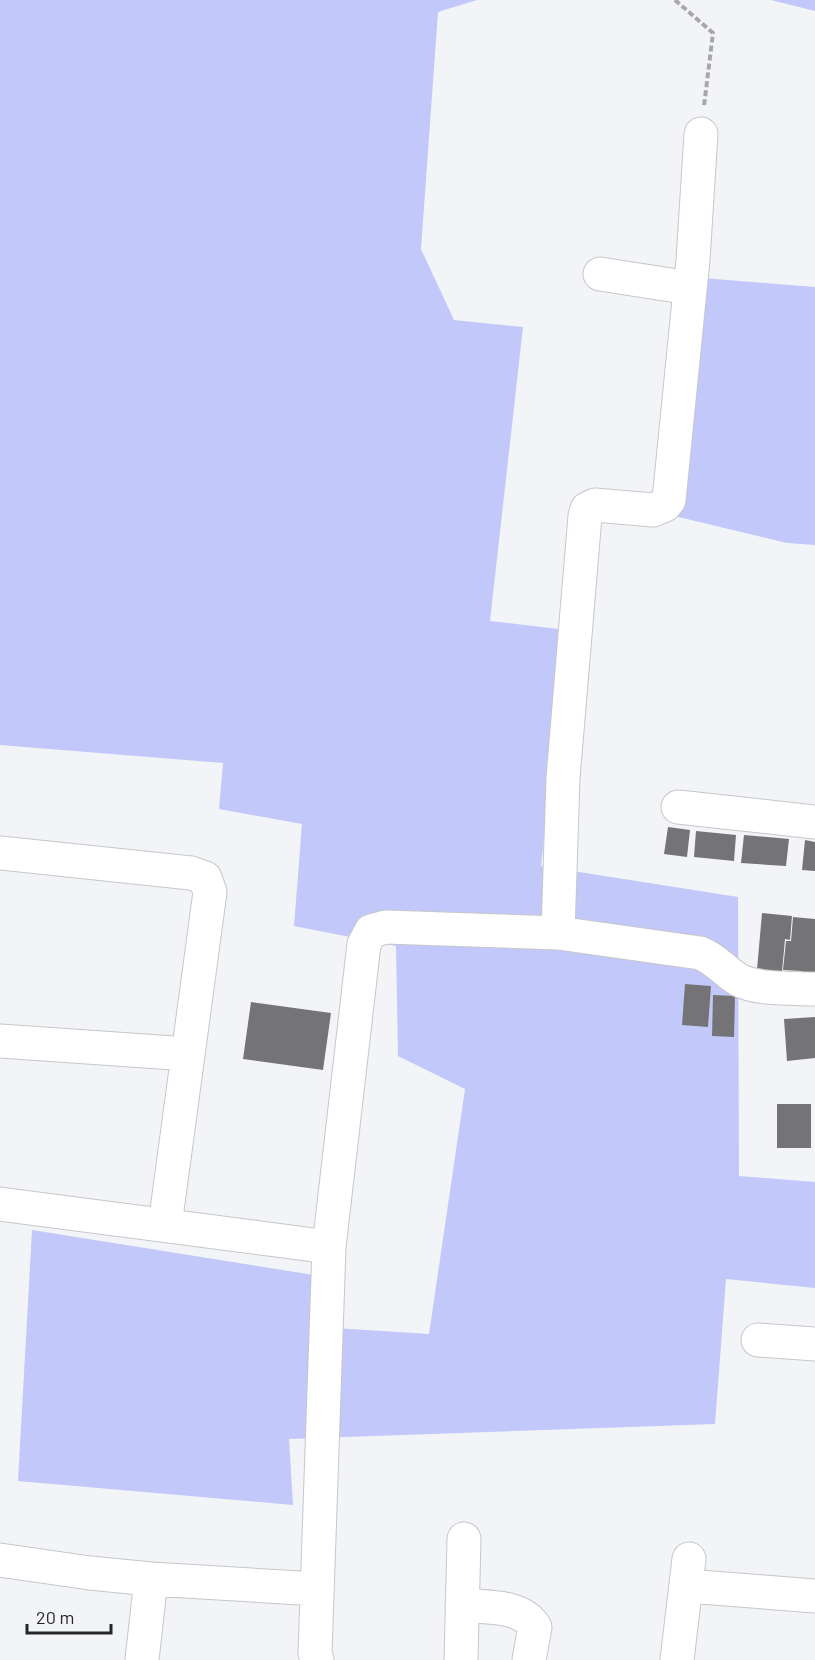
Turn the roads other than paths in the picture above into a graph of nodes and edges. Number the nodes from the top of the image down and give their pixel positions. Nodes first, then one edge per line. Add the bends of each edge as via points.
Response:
1 (701, 134) road end
2 (600, 274) dead end
3 (690, 288) junction
4 (678, 807) dead end
5 (815, 822) edge
6 (0, 853) edge
7 (558, 933) junction
8 (815, 989) edge
9 (0, 1041) edge
10 (188, 1054) junction
11 (0, 1204) edge
12 (165, 1225) junction
13 (329, 1247) junction
14 (758, 1340) dead end
15 (815, 1344) edge
16 (464, 1539) dead end
17 (0, 1560) edge
18 (151, 1579) junction
19 (317, 1589) junction
20 (815, 1596) edge
21 (462, 1605) junction
22 (142, 1660) edge
23 (317, 1660) edge
24 (461, 1660) edge
25 (529, 1660) edge
26 (678, 1660) edge

1 - 3 street
2 - 3 street
3 - 7 street via 669,500 653,510 594,505 585,516 562,778
4 - 5 street
6 - 10 street via 190,873 205,878 210,892
7 - 8 street via 700,953 753,985
7 - 13 street via 386,927 371,931 364,944
9 - 10 street
10 - 12 street
11 - 12 street
12 - 13 street
13 - 19 street
14 - 15 street
16 - 21 street
17 - 18 street
18 - 19 street
18 - 22 street
19 - 23 street
20 - 26 street via 688,1572
21 - 24 street
21 - 25 street via 517,1611 529,1617 535,1627

